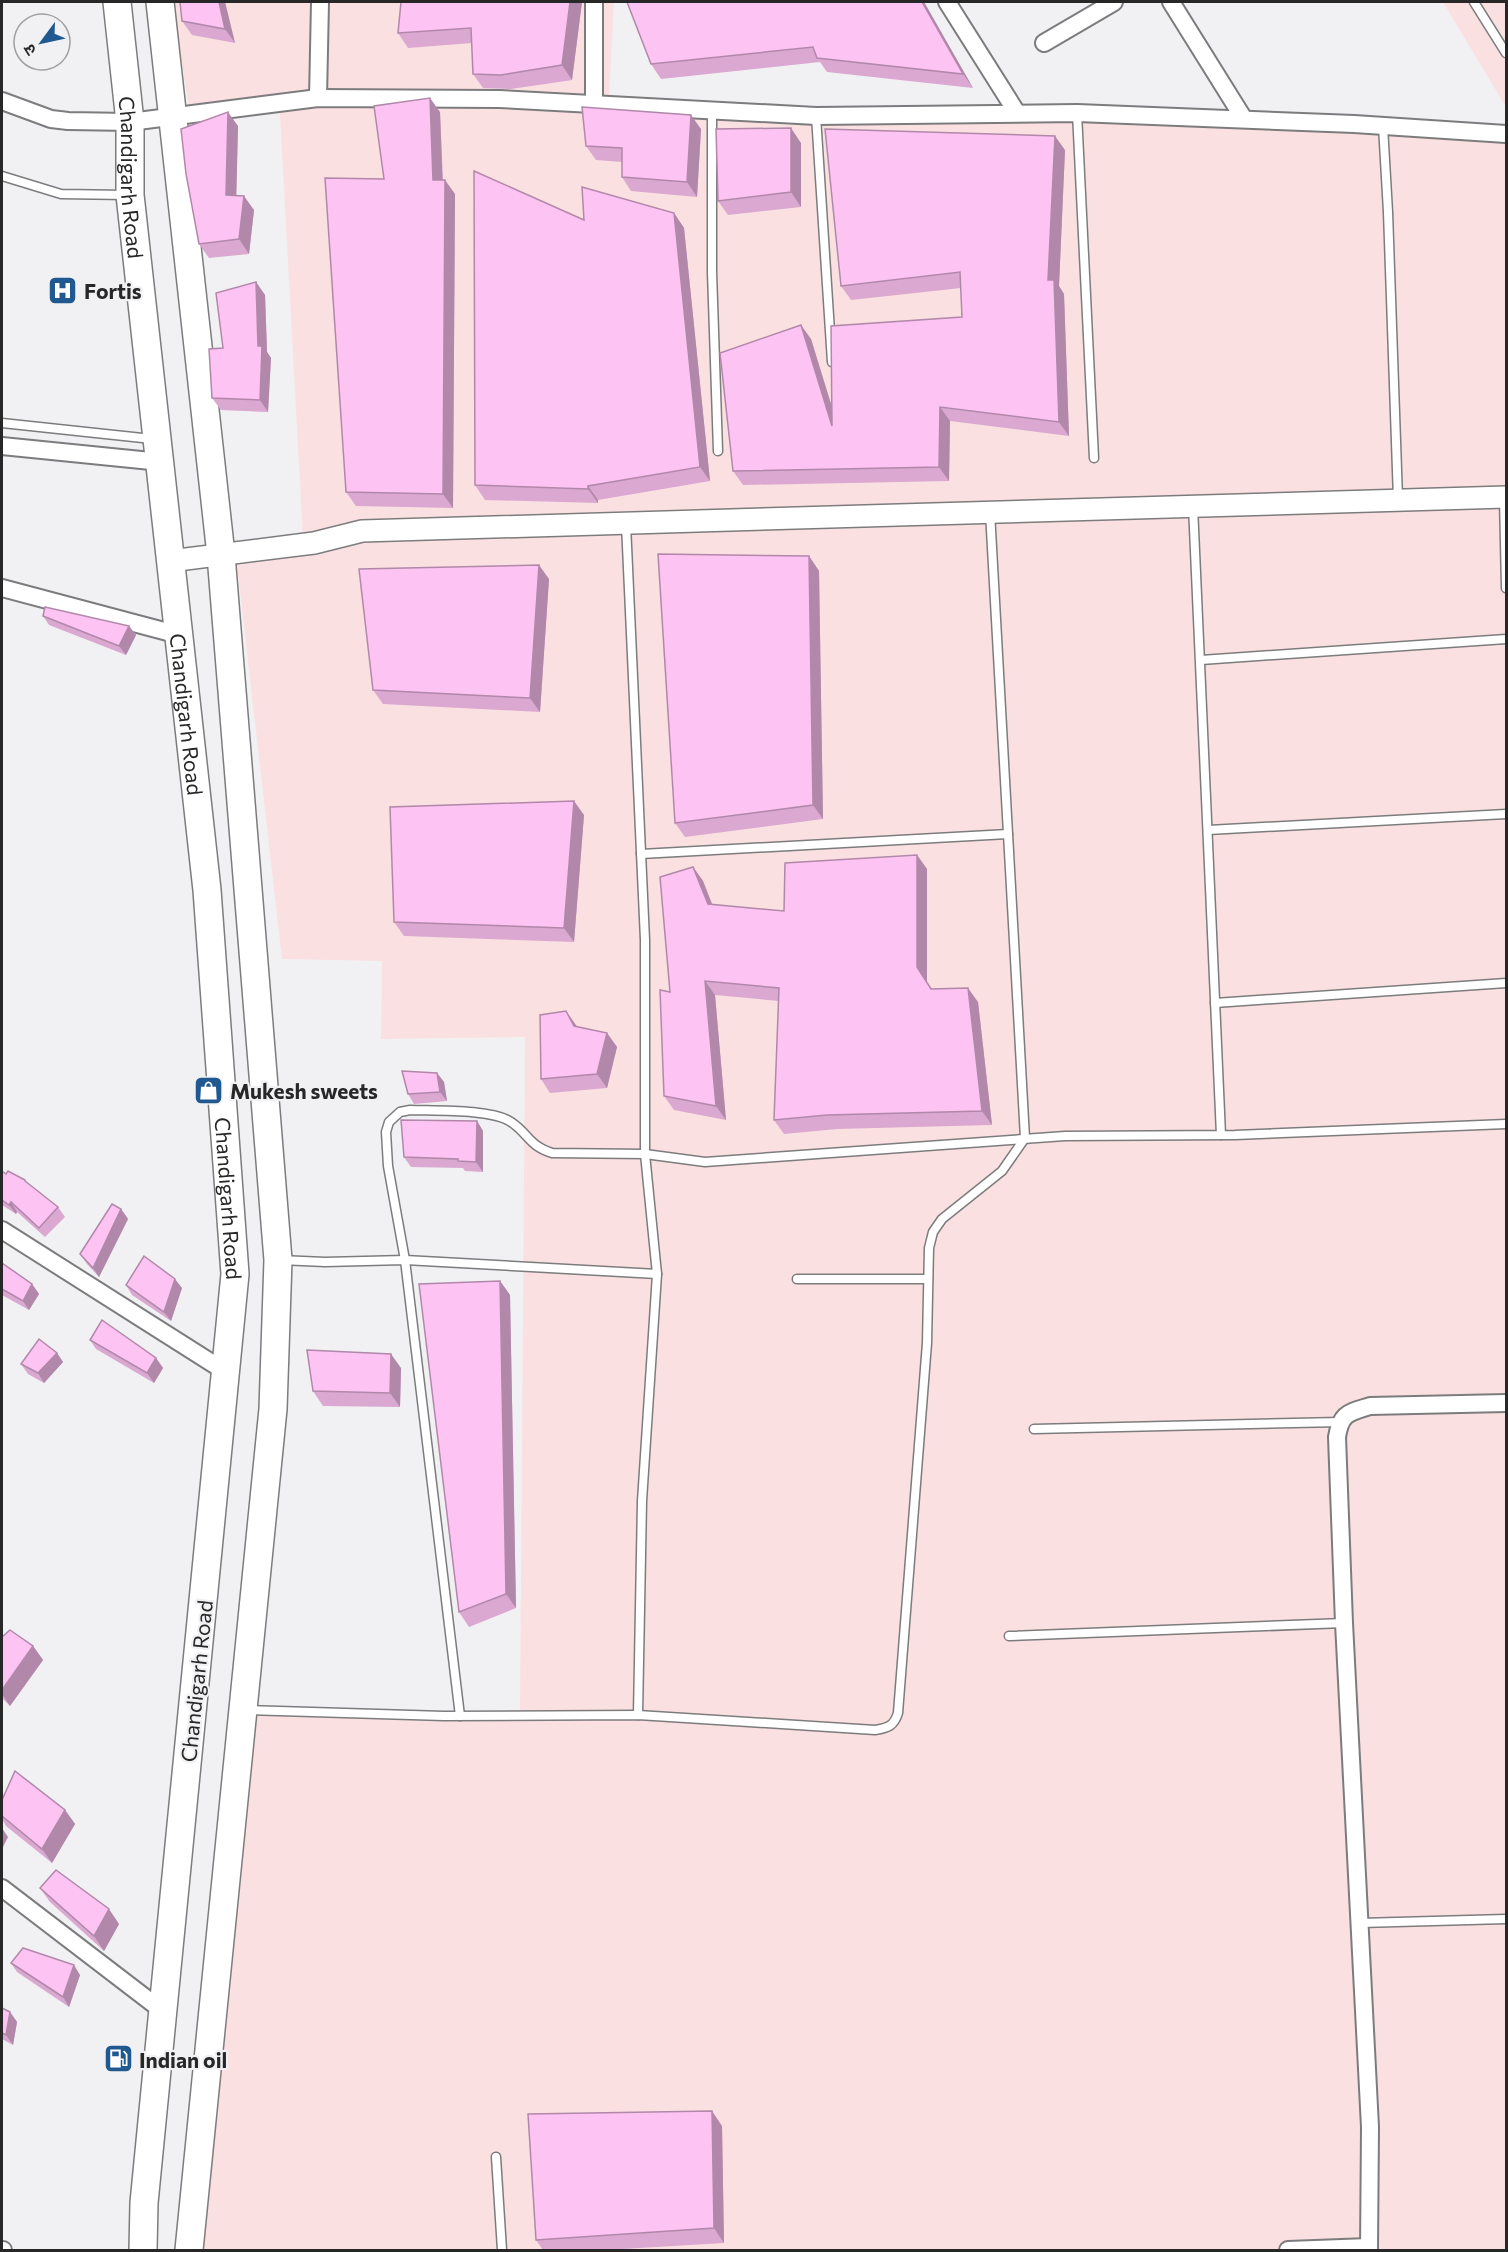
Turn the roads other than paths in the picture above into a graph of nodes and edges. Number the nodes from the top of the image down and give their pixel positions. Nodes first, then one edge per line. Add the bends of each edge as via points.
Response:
1 (117, 2) edge
2 (160, 2) edge
3 (320, 2) edge
4 (594, 2) edge
5 (947, 2) edge
6 (1113, 2) edge
7 (1171, 2) edge
8 (1474, 2) edge
9 (1044, 43) dead end
10 (1506, 53) edge
11 (318, 98) junction
12 (2, 101) edge
13 (594, 104) junction
14 (712, 111) junction
15 (1017, 113) junction
16 (1077, 113) junction
17 (816, 116) junction
18 (172, 117) junction
19 (1244, 119) junction
20 (130, 122) junction
21 (1383, 126) junction
22 (1506, 134) edge
23 (2, 176) edge
24 (130, 195) junction
25 (833, 371) edge
26 (2, 423) edge
27 (2, 446) edge
28 (160, 451) junction
29 (718, 451) dead end
30 (1094, 458) dead end
31 (1505, 497) edge
32 (1398, 500) junction
33 (1193, 506) junction
34 (990, 512) junction
35 (626, 523) junction
36 (221, 555) junction
37 (170, 561) junction
38 (2, 588) edge
39 (1506, 588) edge
40 (179, 635) junction
41 (1506, 639) edge
42 (1201, 660) junction
43 (1506, 814) edge
44 (1208, 830) junction
45 (1008, 834) junction
46 (641, 854) junction
47 (1506, 982) edge
48 (1215, 1004) junction
49 (1506, 1124) edge
50 (1221, 1135) junction
51 (1025, 1138) junction
52 (645, 1154) junction
53 (2, 1230) edge
54 (278, 1260) junction
55 (405, 1260) junction
56 (657, 1274) junction
57 (797, 1279) dead end
58 (928, 1279) junction
59 (226, 1372) junction
60 (1506, 1403) edge
61 (1340, 1422) junction
62 (1034, 1429) dead end
63 (1344, 1623) junction
64 (1009, 1636) dead end
65 (243, 1710) junction
66 (638, 1715) junction
67 (460, 1716) junction
68 (2, 1887) edge
69 (1506, 1919) edge
70 (1360, 1923) junction
71 (164, 2012) junction
72 (496, 2157) dead end
73 (1369, 2249) edge
74 (143, 2250) edge
75 (189, 2250) edge
76 (502, 2250) edge
77 (1288, 2250) edge

1 - 20 main road, Chandigarh Road
2 - 18 main road, Chandigarh Road
3 - 11 street
4 - 13 street
5 - 15 street
6 - 9 street
7 - 19 street
8 - 10 lane
11 - 13 street
11 - 18 street
12 - 20 street via 51,119
13 - 14 street
14 - 17 street
14 - 29 lane
15 - 16 street
15 - 17 street
16 - 19 street
16 - 30 lane
17 - 25 lane
18 - 20 street
18 - 36 main road, Chandigarh Road
19 - 21 street
20 - 24 main road, Chandigarh Road
21 - 22 street
21 - 32 lane
23 - 24 lane via 73,195
24 - 28 main road, Chandigarh Road
26 - 28 lane
27 - 28 street
28 - 37 main road, Chandigarh Road
31 - 32 street
31 - 39 lane
32 - 33 street
33 - 34 street
33 - 42 lane
34 - 35 street
34 - 45 lane
35 - 36 street via 362,531 314,543
35 - 46 lane
36 - 37 street
36 - 54 main road, Chandigarh Road
37 - 40 main road, Chandigarh Road
38 - 40 street
40 - 59 main road, Chandigarh Road via 207,890 235,1274
41 - 42 lane
42 - 44 lane
43 - 44 lane
44 - 48 lane
45 - 46 lane
45 - 51 lane
46 - 52 lane
47 - 48 lane
48 - 50 lane
49 - 50 lane
50 - 51 lane
51 - 52 lane via 705,1162
51 - 58 lane via 1002,1171 948,1213 933,1232
52 - 55 lane via 552,1153 537,1148 512,1122 496,1114 400,1112 389,1122 386,1132 388,1166
52 - 56 lane
53 - 59 street
54 - 55 lane
54 - 65 main road, Chandigarh Road via 273,1409
55 - 56 lane
55 - 67 lane
56 - 66 lane via 642,1501
57 - 58 lane
58 - 66 lane via 927,1343 898,1713 892,1725 875,1730
59 - 71 main road, Chandigarh Road
60 - 61 street via 1370,1406 1350,1412
61 - 62 lane
61 - 63 street via 1336,1437
63 - 64 lane
63 - 70 street
65 - 67 lane
65 - 75 main road, Chandigarh Road
66 - 67 lane
68 - 71 street
69 - 70 lane
70 - 73 street via 1370,2127
71 - 74 main road, Chandigarh Road via 144,2204
72 - 76 lane
73 - 77 street

